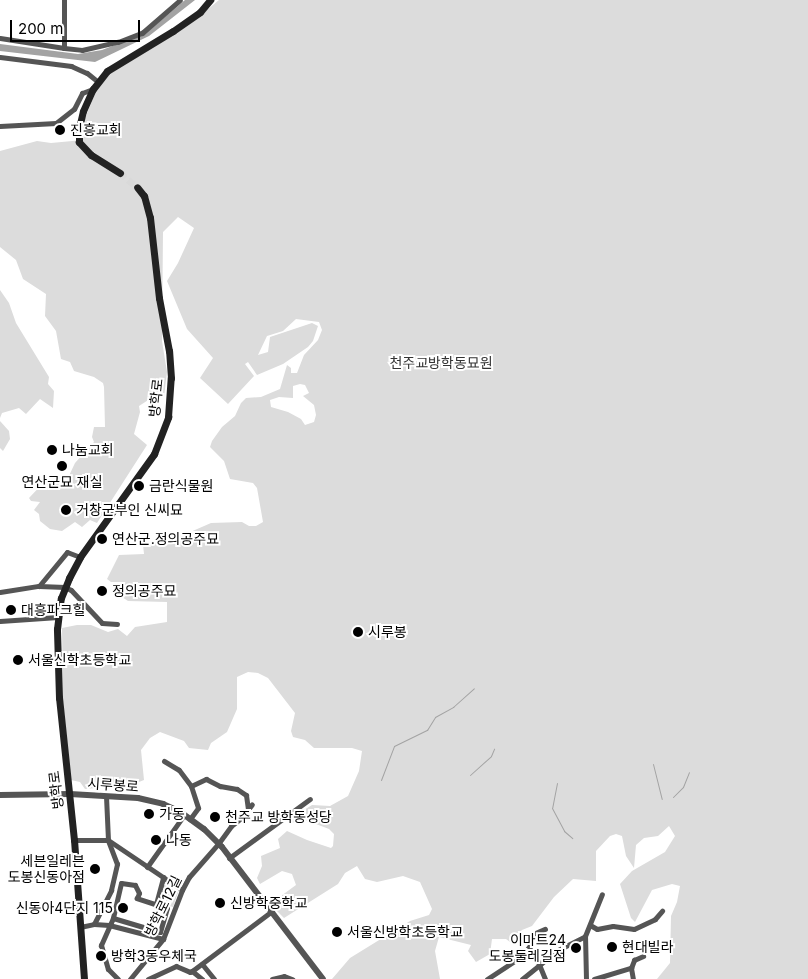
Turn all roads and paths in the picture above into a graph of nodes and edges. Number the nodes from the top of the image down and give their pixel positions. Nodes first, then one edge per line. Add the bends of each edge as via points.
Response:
1 (64, 0) edge
2 (180, 0) edge
3 (210, 0) edge
4 (0, 38) edge
5 (64, 48) junction
6 (0, 57) edge
7 (97, 81) junction
8 (92, 89) junction
9 (0, 126) edge
10 (120, 173) tunnel mouth
11 (137, 187) tunnel mouth
12 (80, 557) junction
13 (39, 586) junction
14 (65, 587) junction
15 (0, 592) edge
16 (58, 617) junction
17 (0, 621) edge
18 (117, 624) dead end
19 (164, 761) dead end
20 (191, 786) junction
21 (70, 794) junction
22 (0, 795) edge
23 (106, 796) junction
24 (310, 799) dead end
25 (187, 817) junction
26 (74, 840) junction
27 (108, 840) junction
28 (218, 844) junction
29 (229, 858) junction
30 (147, 867) junction
31 (163, 877) junction
32 (182, 890) junction
33 (602, 894) dead end
34 (156, 904) junction
35 (272, 911) junction
36 (662, 911) dead end
37 (113, 918) junction
38 (94, 924) junction
39 (109, 925) junction
40 (590, 925) junction
41 (80, 927) junction
42 (545, 929) dead end
43 (585, 936) junction
44 (163, 939) junction
45 (531, 944) junction
46 (643, 956) dead end
47 (202, 964) junction
48 (540, 965) junction
49 (631, 968) junction
50 (192, 971) junction
51 (321, 978) edge
52 (84, 979) edge
53 (118, 979) edge
54 (130, 979) edge
55 (148, 979) edge
56 (202, 979) edge
57 (214, 979) edge
58 (272, 979) edge
59 (292, 979) edge
60 (487, 979) edge
61 (522, 979) edge
62 (545, 979) edge
63 (586, 979) edge
64 (594, 979) edge
65 (633, 979) edge

1 - 5 street
2 - 5 street via 142,33 82,50
3 - 7 main road via 200,12 107,71
4 - 5 street
6 - 7 street via 71,66
7 - 8 main road
8 - 9 street via 82,93 74,109 56,123
8 - 10 main road via 83,111 79,142 91,155
11 - 12 main road, 방학로 via 144,196 150,218 169,351 168,417 154,454
12 - 13 street via 67,552
12 - 14 main road, 방학로
13 - 14 street
13 - 15 street
14 - 16 main road, 방학로
14 - 18 street via 72,590 102,623
16 - 17 street
16 - 21 main road, 방학로 via 59,698
19 - 20 street via 178,770
20 - 25 street via 198,808
20 - 28 street via 206,779 246,795 250,806
21 - 22 street, 시루봉로
21 - 23 street, 시루봉로
21 - 26 main road, 방학로
23 - 25 street, 시루봉로 via 163,804
23 - 27 street
24 - 29 street
25 - 28 street, 시루봉로
25 - 30 street
26 - 27 street
26 - 41 main road, 방학로
27 - 30 street
27 - 38 street via 117,864
28 - 29 street, 시루봉로
28 - 32 street, 방학로12길
29 - 35 street, 시루봉로
30 - 31 street
31 - 32 street
31 - 34 street
32 - 44 street, 방학로12길
33 - 40 street
34 - 37 street via 137,898 135,885 124,882 121,883
34 - 37 street via 167,908 160,932
35 - 47 street
35 - 51 street, 시루봉로
36 - 40 street via 656,919 634,929 613,926 597,929
37 - 39 street
38 - 39 street
38 - 41 street
39 - 44 street
39 - 53 street via 101,945 108,969
40 - 43 street
41 - 52 main road, 방학로
42 - 45 street via 531,936
43 - 48 street via 558,950
43 - 63 street
44 - 54 street, 방학로12길
45 - 48 street
45 - 60 street via 522,956
46 - 49 street via 634,960
47 - 50 street
47 - 57 street
48 - 61 street
48 - 62 street
49 - 64 street
49 - 65 street
50 - 55 street via 176,966
50 - 56 street
58 - 59 street via 284,976

